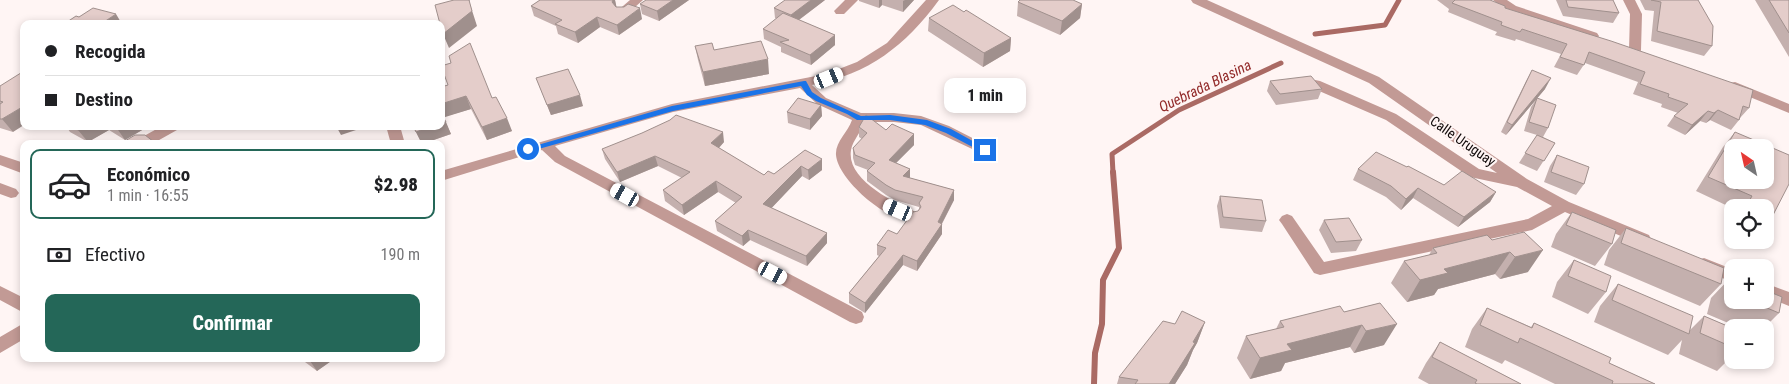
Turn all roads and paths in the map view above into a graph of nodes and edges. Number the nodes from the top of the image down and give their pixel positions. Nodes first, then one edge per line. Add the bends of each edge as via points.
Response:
1 (638, 0) edge
2 (852, 0) edge
3 (933, 0) edge
4 (1197, 0) edge
5 (1500, 0) edge
6 (1629, 0) edge
7 (840, 11) dead end
8 (622, 12) edge
9 (1607, 40) edge
10 (1648, 54) edge
11 (1723, 81) edge
12 (804, 83) junction
13 (1315, 84) edge
14 (1789, 109) edge
15 (859, 118) junction
16 (166, 130) edge
17 (148, 140) edge
18 (545, 144) junction
19 (985, 150) dead end
20 (0, 160) edge
21 (20, 168) edge
22 (445, 175) edge
23 (1522, 183) junction
24 (1564, 206) junction
25 (911, 216) edge
26 (1288, 220) dead end
27 (1653, 243) edge
28 (1688, 258) edge
29 (1724, 273) edge
30 (0, 292) edge
31 (1774, 294) edge
32 (1789, 300) edge
33 (20, 304) edge
34 (856, 316) dead end
35 (20, 333) edge
36 (0, 346) edge

1 - 8 street
2 - 7 street
3 - 12 street via 892,46 862,65 829,78
4 - 23 street, Calle Uruguay via 1374,80
5 - 9 street via 1512,9
6 - 10 street via 1636,14 1630,48
11 - 14 street
12 - 15 street via 818,100
12 - 18 street via 672,108
13 - 23 street via 1392,117 1475,173
15 - 19 street via 890,117 927,122
15 - 25 street via 859,126 844,149 845,163 866,193
16 - 17 street
18 - 22 street
18 - 34 street via 569,164
20 - 21 street
23 - 24 street, Calle Uruguay
24 - 26 street via 1532,224 1320,269
24 - 27 street, Calle Uruguay
28 - 29 street
30 - 33 street
31 - 32 street
35 - 36 street

